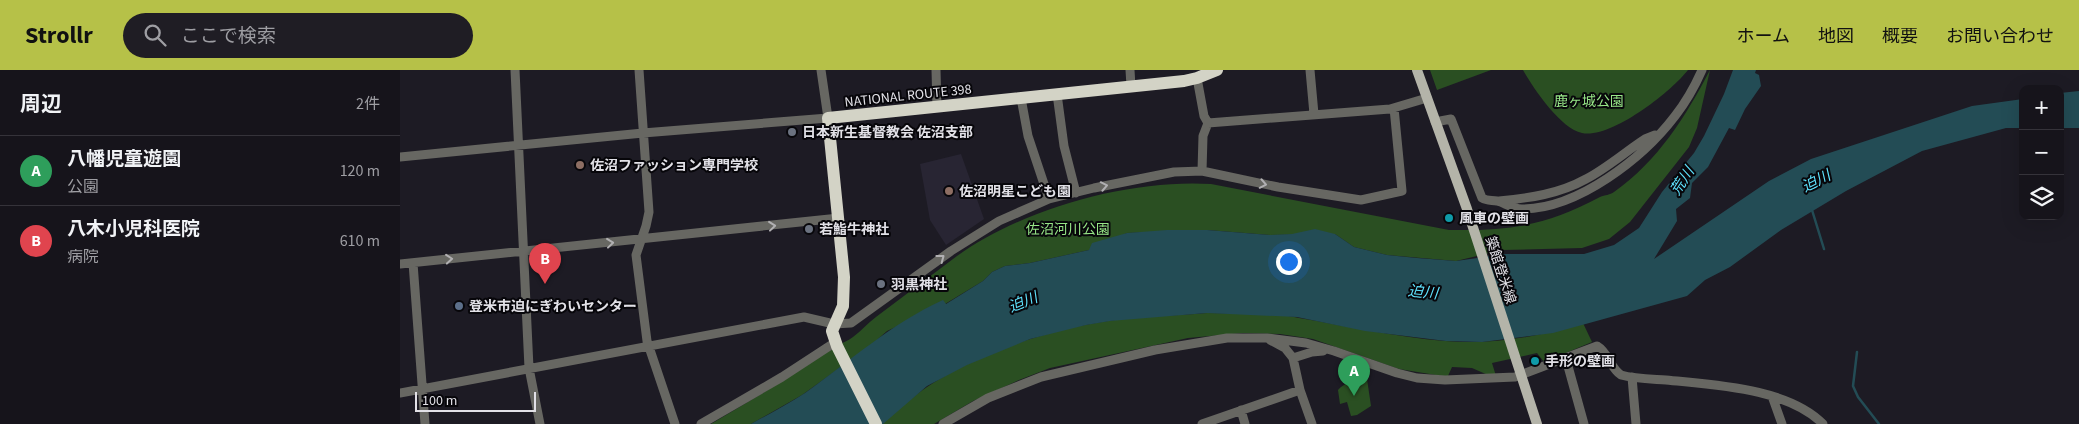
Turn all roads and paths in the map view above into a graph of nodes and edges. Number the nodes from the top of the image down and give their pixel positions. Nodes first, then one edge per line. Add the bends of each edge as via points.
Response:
1 (515, 70) edge
2 (639, 70) edge
3 (821, 70) edge
4 (936, 70) edge
5 (1130, 70) edge
6 (1217, 70) edge
7 (1310, 70) edge
8 (1416, 70) edge
9 (1702, 70) edge
10 (1197, 78) junction
11 (1131, 86) junction
12 (1057, 94) junction
13 (1021, 98) junction
14 (1426, 98) junction
15 (937, 107) junction
16 (1394, 108) junction
17 (1314, 114) junction
18 (828, 118) junction
19 (1436, 122) junction
20 (1208, 123) junction
21 (643, 133) junction
22 (519, 144) junction
23 (400, 157) edge
24 (1202, 171) junction
25 (1076, 192) junction
26 (1049, 199) junction
27 (839, 218) junction
28 (642, 240) junction
29 (523, 252) junction
30 (413, 263) junction
31 (400, 264) edge
32 (838, 324) junction
33 (1267, 338) junction
34 (649, 345) junction
35 (837, 346) junction
36 (1334, 350) junction
37 (1293, 358) junction
38 (1566, 359) junction
39 (529, 368) junction
40 (1522, 375) junction
41 (1632, 377) junction
42 (422, 388) junction
43 (1300, 390) junction
44 (400, 392) edge
45 (1772, 396) junction
46 (1241, 410) junction
47 (425, 424) edge
48 (540, 424) edge
49 (675, 424) edge
50 (701, 424) edge
51 (876, 424) edge
52 (943, 424) edge
53 (1202, 424) edge
54 (1245, 424) edge
55 (1312, 424) edge
56 (1537, 424) edge
57 (1584, 424) edge
58 (1636, 424) edge
59 (1782, 424) edge
60 (1823, 424) edge

1 - 22 street
2 - 21 street
3 - 18 street
4 - 15 street
5 - 11 street
6 - 10 highway, NATIONAL ROUTE 398
7 - 17 street
8 - 14 main road, 築館登米線
9 - 19 street via 1684,103 1660,134 1604,180 1566,200 1551,204 1522,209 1487,200 1479,193 1451,119
10 - 11 highway, NATIONAL ROUTE 398
10 - 20 street
11 - 12 highway, NATIONAL ROUTE 398
12 - 13 highway, NATIONAL ROUTE 398
12 - 25 street via 1064,146
13 - 15 highway, NATIONAL ROUTE 398
13 - 26 street via 1028,136
14 - 16 street
14 - 19 main road, 築館登米線
15 - 18 highway, NATIONAL ROUTE 398
16 - 17 street
24 -> 16 street via 1361,200 1402,191
17 - 20 street
18 - 21 street
18 - 27 highway, NATIONAL ROUTE 398
19 - 40 main road, 築館登米線
20 - 24 street via 1203,136
21 - 22 street
21 - 28 street via 648,212
22 - 23 street
22 - 29 street
25 -> 24 street via 1174,172
25 - 26 street
32 -> 26 street via 851,323 951,251 999,221
28 -> 27 street
27 - 32 highway, NATIONAL ROUTE 398 via 844,293
29 -> 28 street
28 - 34 street via 636,255
30 -> 29 street
29 - 39 street
30 - 31 street
30 - 42 street
32 - 34 street via 804,317
32 - 35 highway via 832,331
33 - 36 street
33 - 37 street via 1285,348
33 - 52 street via 1227,338 1193,343 1060,372 988,398
34 - 39 street
34 - 49 street
35 - 50 street via 831,345
35 - 51 highway
36 - 37 street
36 - 40 street via 1417,378 1445,380
37 - 43 street
38 - 40 street
38 - 41 street via 1598,346 1617,372
38 - 57 street
39 - 42 street
39 - 48 street
40 - 56 main road, 築館登米線
41 - 45 street via 1703,384
41 - 58 street
42 - 44 street
42 - 47 street
43 - 46 street
43 - 55 street
45 - 59 street
45 - 60 street via 1802,407
46 - 53 street
46 - 54 street

